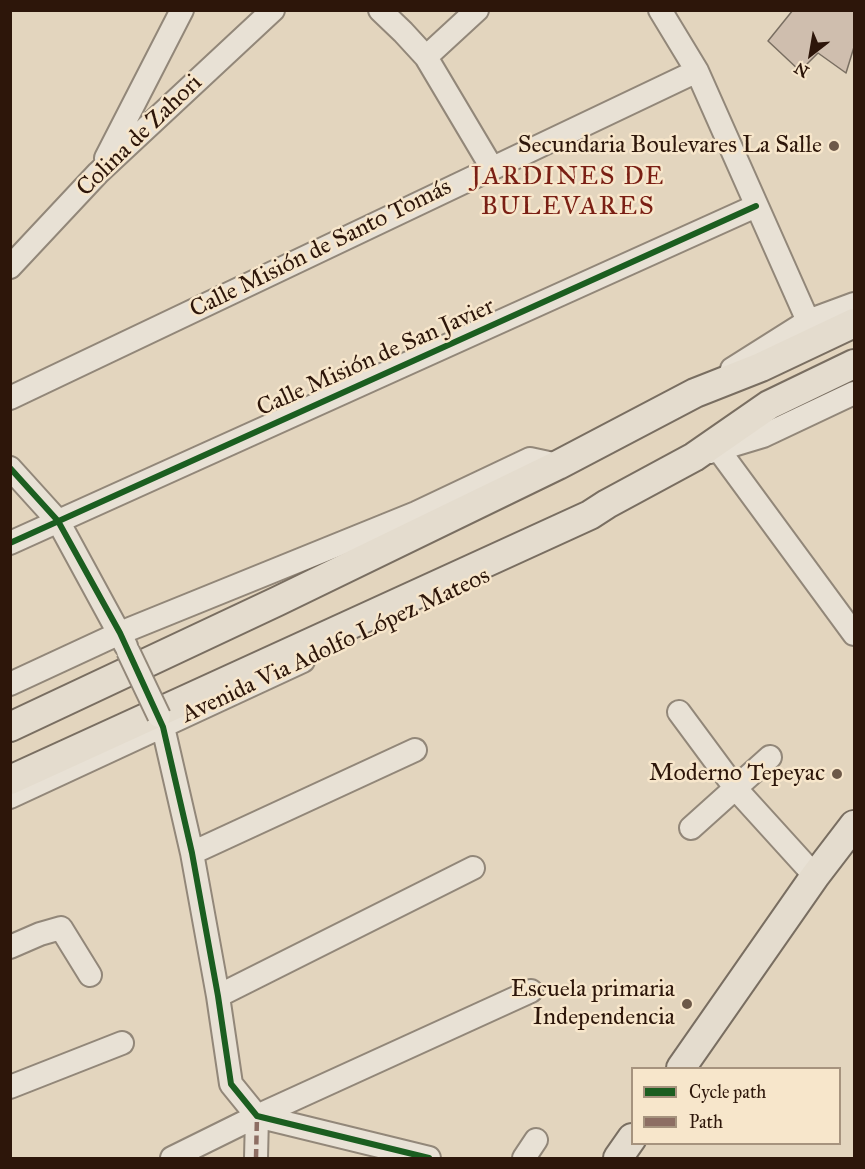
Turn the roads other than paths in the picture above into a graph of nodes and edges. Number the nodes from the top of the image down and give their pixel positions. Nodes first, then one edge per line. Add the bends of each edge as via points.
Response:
1 (182, 10) edge
2 (273, 10) edge
3 (380, 10) edge
4 (477, 10) edge
5 (660, 10) edge
6 (426, 57) junction
7 (697, 70) junction
8 (492, 168) junction
9 (98, 173) junction
10 (756, 206) junction
11 (10, 267) edge
12 (855, 304) edge
13 (808, 321) junction
14 (855, 322) edge
15 (855, 364) edge
16 (695, 393) junction
17 (855, 393) edge
18 (10, 398) edge
19 (706, 453) junction
20 (558, 465) junction
21 (10, 468) edge
22 (590, 515) junction
23 (58, 521) junction
24 (10, 543) edge
25 (855, 634) edge
26 (124, 642) junction
27 (10, 684) edge
28 (679, 712) dead end
29 (161, 721) junction
30 (10, 727) edge
31 (415, 750) dead end
32 (770, 757) dead end
33 (10, 780) edge
34 (736, 789) junction
35 (10, 797) edge
36 (855, 825) edge
37 (692, 828) dead end
38 (192, 853) junction
39 (473, 868) dead end
40 (815, 876) junction
41 (10, 947) edge
42 (90, 975) dead end
43 (531, 991) dead end
44 (218, 996) junction
45 (122, 1043) dead end
46 (682, 1067) edge
47 (10, 1087) edge
48 (257, 1116) junction
49 (631, 1141) edge
50 (172, 1158) edge
51 (256, 1158) edge
52 (429, 1158) edge
53 (618, 1158) edge

1 - 9 street
2 - 9 street, Colina de Zahori
3 - 6 street
4 - 6 street
5 - 7 street
6 - 8 street
7 - 8 street, Calle Misión de Santo Tomás
7 - 10 street
8 - 18 street, Calle Misión de Santo Tomás
9 - 11 street, Colina de Zahori
10 - 13 street
10 - 23 street, Calle Misión de San Javier
12 - 13 street
13 - 16 street
14 - 16 main road via 761,367
15 - 19 main road, Avenida Via Adolfo López Mateos via 769,405
16 - 20 main road
17 - 19 street via 763,436
19 - 22 main road, Avenida Via Adolfo López Mateos
19 - 25 street
20 - 26 street via 530,459
20 - 30 main road
21 - 23 street
22 - 29 street, Avenida Via Adolfo López Mateos via 567,538
22 - 33 main road, Avenida Via Adolfo López Mateos
23 - 24 street, Calle Misión de San Javier
23 - 26 street
26 - 27 street
26 - 29 street, bridge
28 - 34 street
29 - 35 street, Avenida Via Adolfo López Mateos
29 - 38 street
31 - 38 street
32 - 34 street
34 - 37 street
34 - 40 street
36 - 40 main road
38 - 44 street
39 - 44 street
40 - 46 main road
41 - 42 street via 61,928
43 - 48 street
44 - 48 street via 231,1084
45 - 47 street
48 - 50 street
48 - 51 street
48 - 52 street
49 - 53 main road

